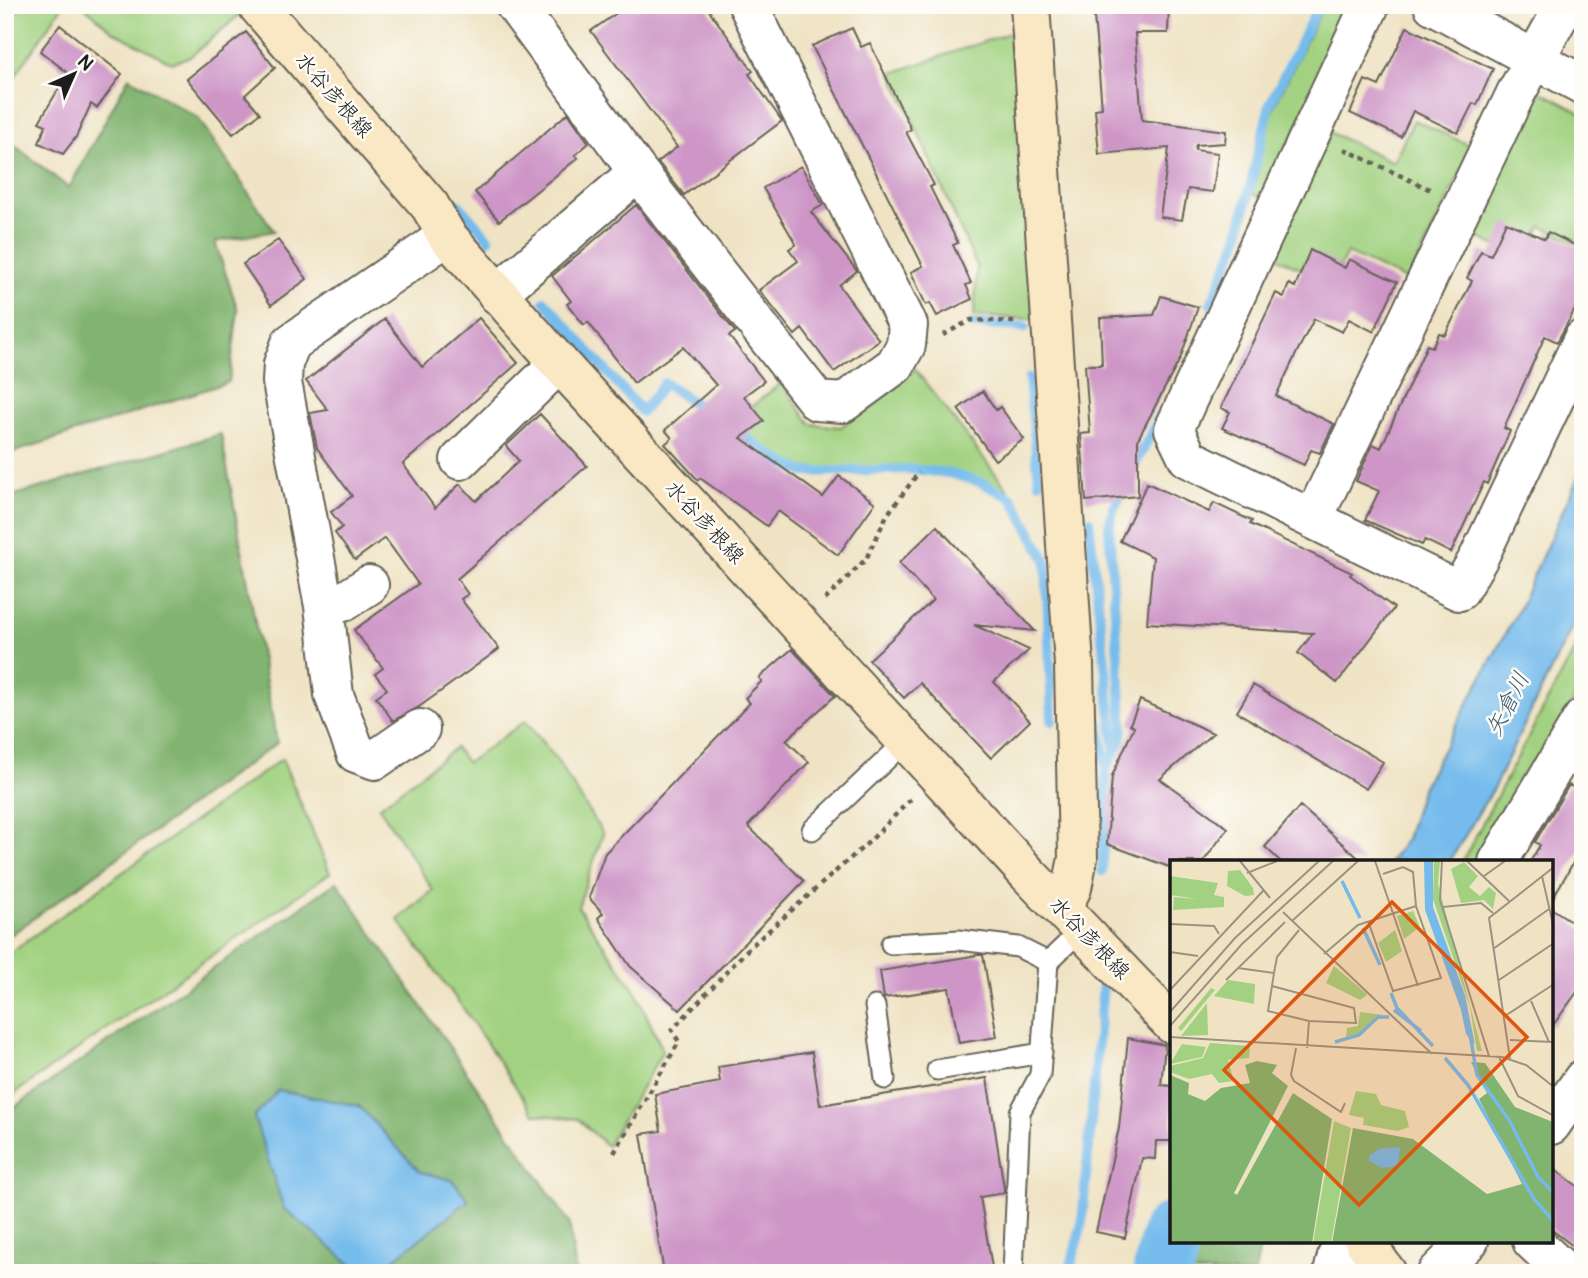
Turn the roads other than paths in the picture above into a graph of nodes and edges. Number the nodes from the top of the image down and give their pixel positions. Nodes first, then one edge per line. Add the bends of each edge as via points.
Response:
1 (257, 5) edge
2 (515, 5) edge
3 (748, 5) edge
4 (1030, 5) edge
5 (1370, 5) edge
6 (1433, 5) edge
7 (1565, 5) edge
8 (1534, 59) junction
9 (1583, 85) edge
10 (638, 172) junction
11 (447, 236) junction
12 (497, 293) junction
13 (1583, 339) edge
14 (559, 363) junction
15 (460, 460) dead end
16 (1313, 519) junction
17 (369, 585) dead end
18 (324, 606) junction
19 (1583, 718) edge
20 (420, 729) dead end
21 (906, 741) junction
22 (812, 830) dead end
23 (1499, 860) edge
24 (1072, 919) junction
25 (891, 944) dead end
26 (1048, 962) junction
27 (875, 1006) dead end
28 (1170, 1023) edge
29 (1042, 1053) junction
30 (937, 1070) dead end
31 (885, 1079) dead end
32 (1583, 1079) edge
33 (1553, 1122) edge
34 (1353, 1243) edge
35 (1365, 1243) edge
36 (1467, 1243) edge
37 (1534, 1243) edge
38 (1013, 1273) edge
39 (1333, 1273) edge
40 (1387, 1273) edge
41 (1437, 1273) edge
42 (1566, 1273) edge

1 - 11 main road, 水谷彦根線 via 430,206
2 - 10 street
3 - 10 street via 908,325 906,345 895,365 843,403 817,401
4 - 24 main road via 1074,665 1078,858
5 - 16 street via 1174,429 1188,458
6 - 8 street
7 - 8 street
8 - 9 street
8 - 16 street
10 - 12 street
11 - 12 main road, 水谷彦根線
11 - 18 street via 307,330 291,343 283,364 282,382
12 - 14 main road, 水谷彦根線
13 - 16 street via 1459,591
14 - 15 street
14 - 21 main road, 水谷彦根線
17 - 18 street via 343,603
18 - 20 street via 334,695 356,753 375,760
19 - 23 street
21 - 22 lane
21 - 24 main road, 水谷彦根線
24 - 26 lane
24 - 28 main road, 水谷彦根線
25 - 26 lane via 959,940 1018,947
26 - 29 lane
27 - 31 lane
29 - 30 lane
29 - 38 lane via 1040,1075 1020,1112
32 - 33 street
34 - 39 street via 1337,1256
35 - 40 main road
36 - 41 street
37 - 42 street

